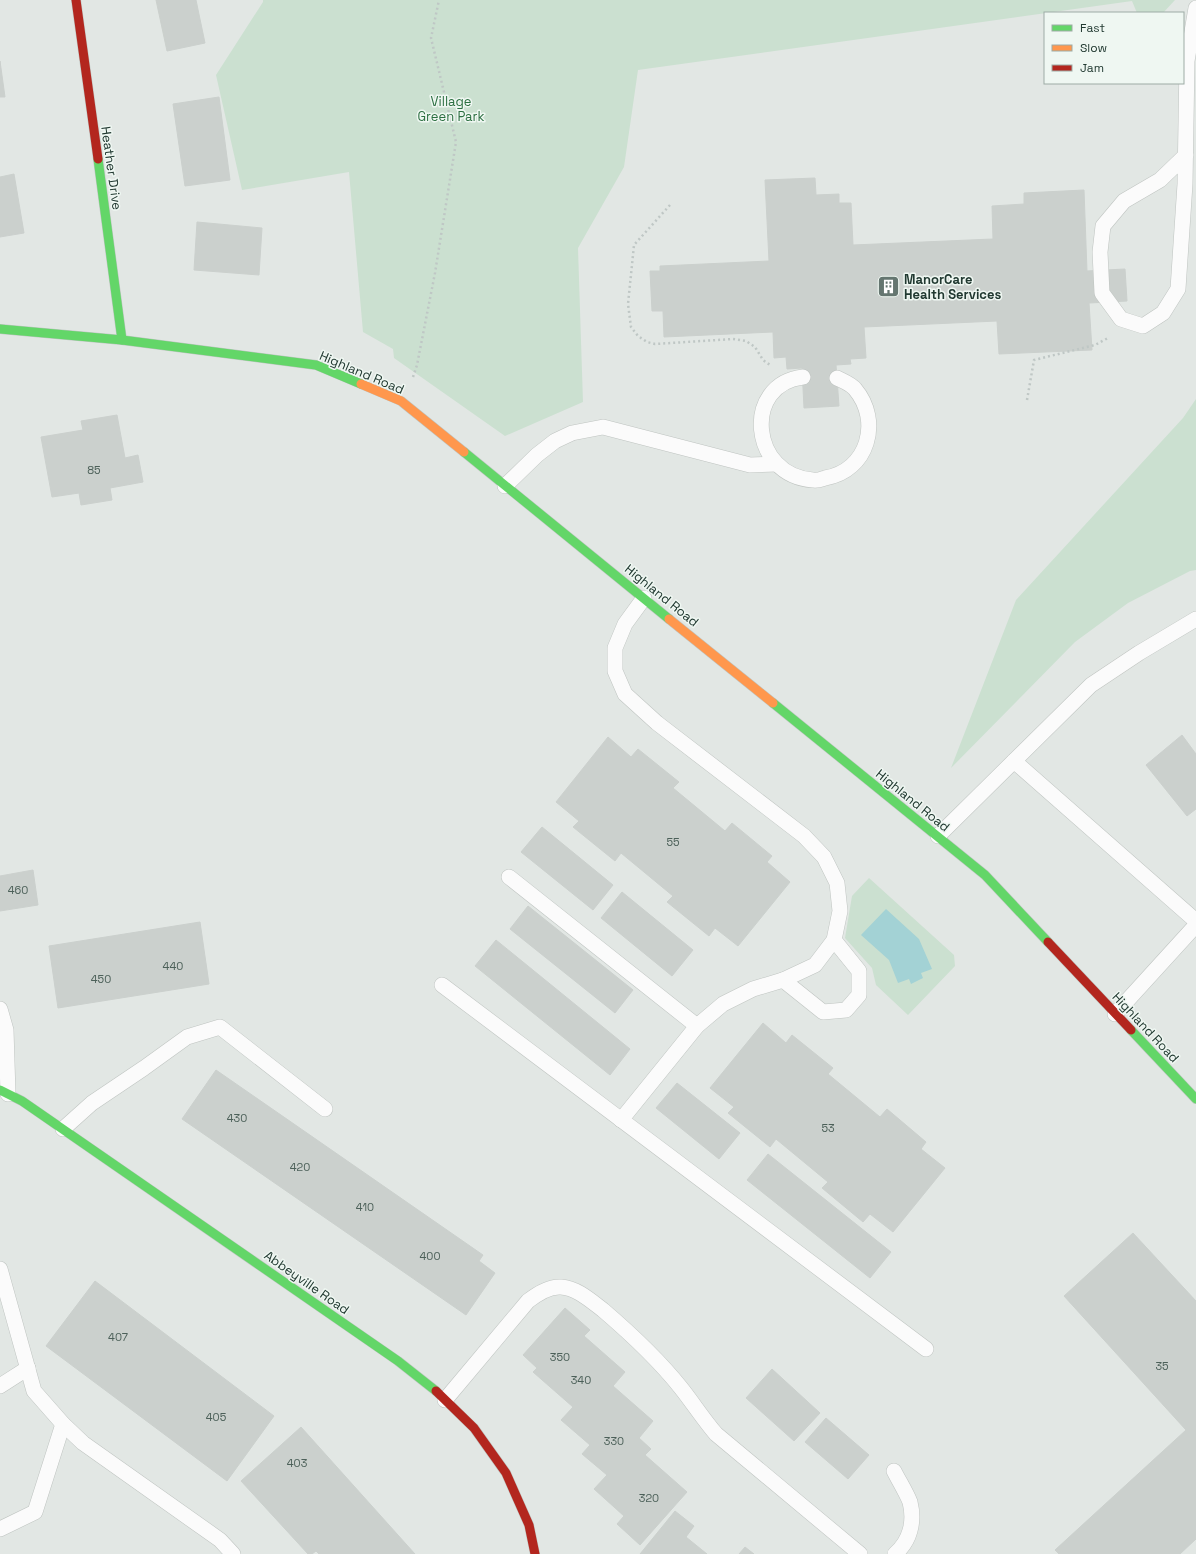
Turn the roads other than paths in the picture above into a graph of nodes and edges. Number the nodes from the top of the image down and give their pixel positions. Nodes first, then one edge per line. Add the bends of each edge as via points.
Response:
1 (76, 0) edge
2 (1196, 8) edge
3 (1186, 155) junction
4 (0, 329) edge
5 (122, 340) junction
6 (799, 377) road end
7 (837, 378) dead end
8 (776, 464) junction
9 (505, 486) junction
10 (644, 598) junction
11 (1196, 619) edge
12 (1014, 761) junction
13 (938, 836) junction
14 (509, 877) dead end
15 (1196, 921) edge
16 (1196, 925) edge
17 (834, 940) junction
18 (784, 980) junction
19 (442, 985) dead end
20 (0, 1009) edge
21 (1116, 1014) junction
22 (697, 1026) junction
23 (4, 1092) edge
24 (1196, 1099) edge
25 (325, 1109) dead end
26 (621, 1120) junction
27 (63, 1129) junction
28 (0, 1269) edge
29 (926, 1349) dead end
30 (28, 1368) junction
31 (0, 1386) edge
32 (445, 1400) junction
33 (63, 1424) junction
34 (894, 1471) dead end
35 (0, 1529) edge
36 (233, 1554) edge
37 (535, 1554) edge
38 (860, 1554) edge
39 (895, 1554) edge

1 - 5 street, Heather Drive
2 - 3 lane via 1188,61
3 - 3 lane via 1178,289 1164,314 1143,326 1129,322 1121,319 1102,293 1100,252 1103,226 1124,201 1160,180
4 - 5 street, Highland Road
5 - 9 street, Highland Road via 316,365 403,403
6 - 8 lane via 777,386 765,404 760,425 764,446
7 - 8 lane via 854,388 866,406 870,427 865,448 853,466 835,477 814,480 793,476
8 - 9 lane via 750,465 602,427 572,433 555,441
9 - 10 street, Highland Road
10 - 13 street, Highland Road
10 - 17 lane via 625,624 614,648 615,671 625,694 657,723 804,836 824,857 838,883 840,911
11 - 12 lane via 1091,685
12 - 13 lane
12 - 15 lane
13 - 21 street, Highland Road via 985,875
14 - 22 lane
16 - 21 lane
17 - 18 lane via 815,965
17 - 18 lane via 859,971 859,995 846,1010 823,1012
18 - 22 lane via 753,989 722,1004
19 - 26 lane
20 - 23 lane via 6,1030
21 - 24 street, Highland Road
22 - 26 lane
23 - 27 street, Abbeyville Road
25 - 27 lane via 220,1028 188,1037 92,1103
26 - 29 lane
27 - 32 street, Abbeyville Road via 398,1360
28 - 30 lane
30 - 31 lane
30 - 33 lane via 34,1391
32 - 37 street, Abbeyville Road via 474,1428 506,1473 529,1524
32 - 38 lane via 528,1301 548,1289 572,1289 589,1299 633,1335 676,1382 716,1434
33 - 35 lane via 35,1512
33 - 36 lane via 83,1443 220,1540
34 - 39 lane via 910,1502 912,1518 910,1536

